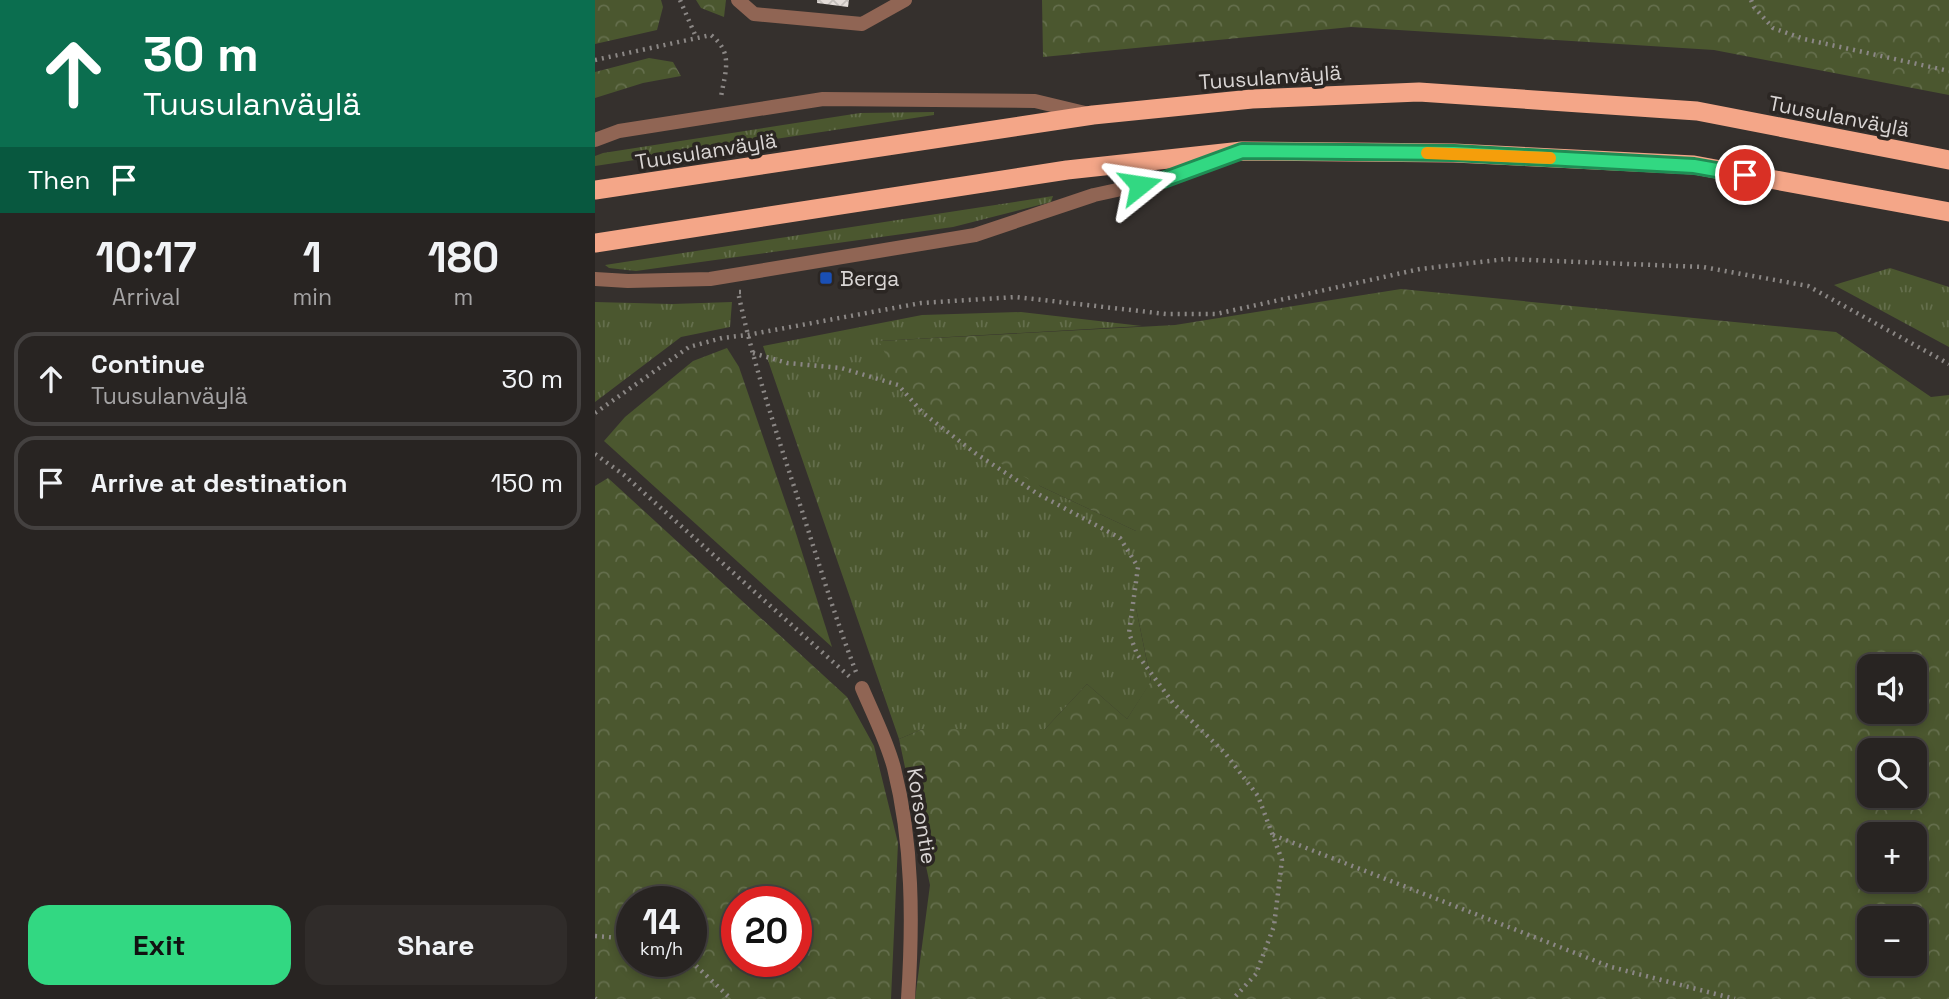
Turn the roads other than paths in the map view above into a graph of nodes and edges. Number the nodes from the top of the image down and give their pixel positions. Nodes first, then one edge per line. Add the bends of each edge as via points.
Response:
1 (738, 0) edge
2 (905, 0) edge
3 (1093, 116) junction
4 (595, 139) edge
5 (1242, 151) junction
6 (1949, 160) edge
7 (595, 190) edge
8 (1949, 212) edge
9 (595, 243) edge
10 (595, 279) edge
11 (862, 688) road end
12 (908, 999) edge

1 - 2 street via 754,14 862,24
3 - 4 street via 1035,101 823,99 619,131
3 - 6 highway, Tuusulanväylä via 1252,99 1419,92 1697,111
3 - 7 highway, Tuusulanväylä
5 - 8 highway via 1454,153 1694,166
5 - 9 highway via 1067,170
5 - 10 street via 1163,180 1094,195 975,235 710,279
11 - 12 street, Korsontie via 894,766 910,857

